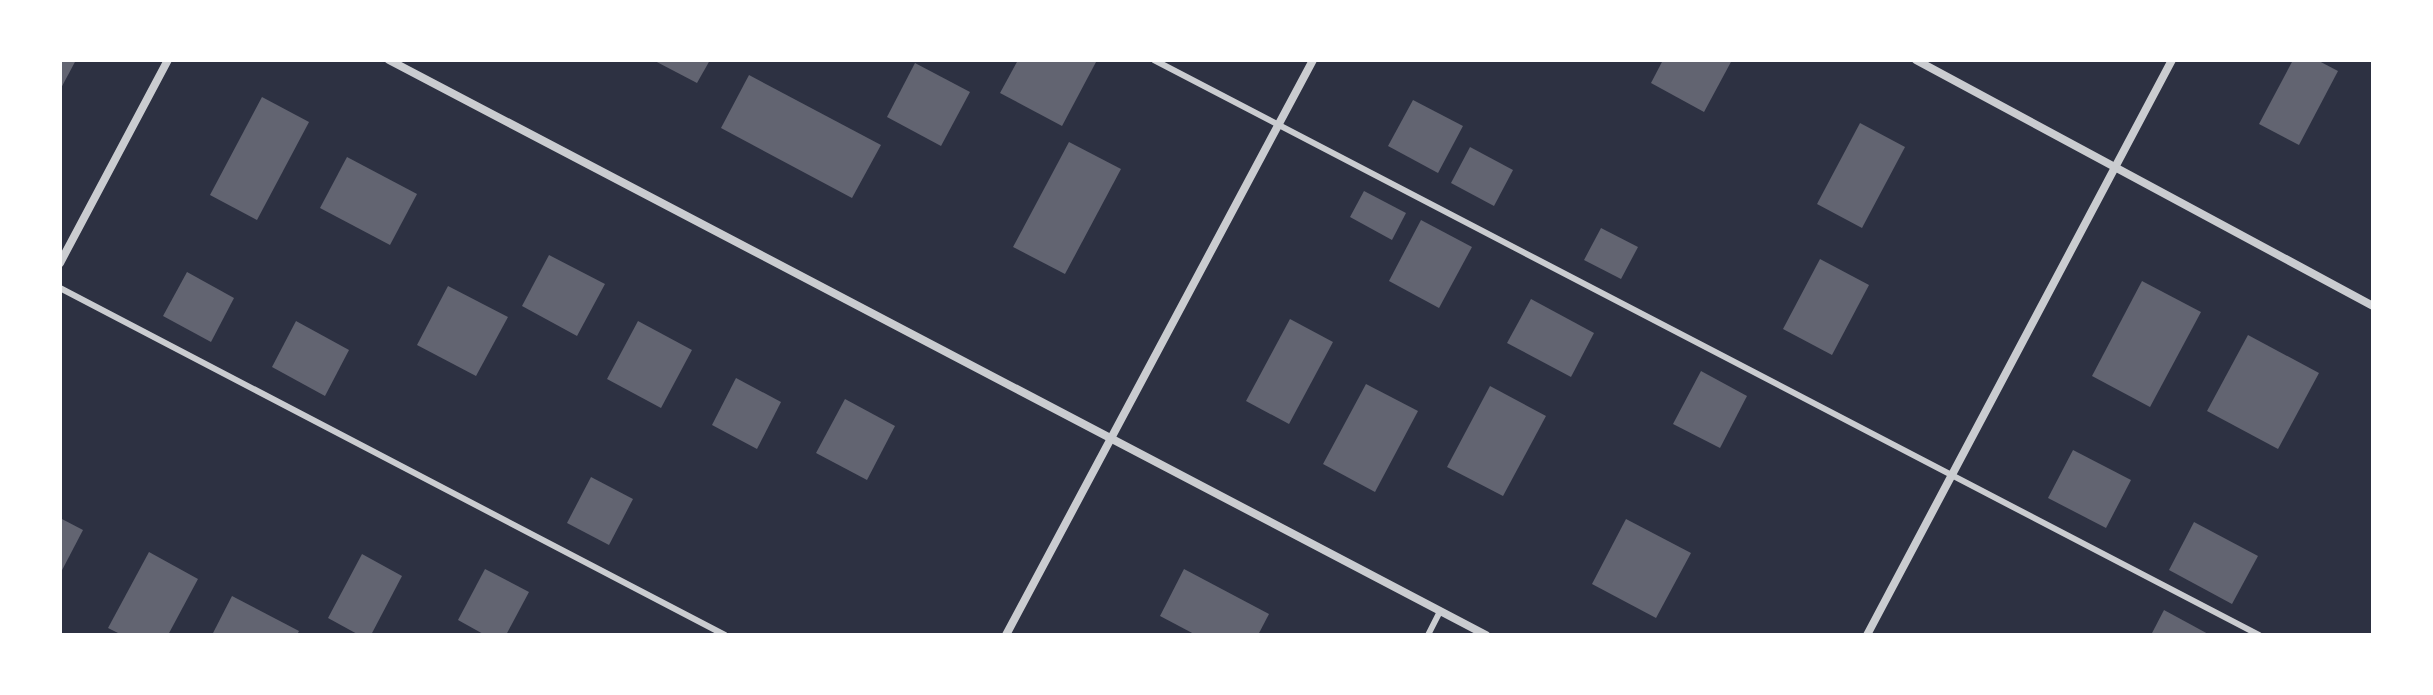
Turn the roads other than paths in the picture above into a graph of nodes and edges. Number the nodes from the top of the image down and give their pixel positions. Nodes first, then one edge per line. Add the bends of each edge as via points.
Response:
1 (168, 60) edge
2 (389, 60) edge
3 (1154, 60) edge
4 (1313, 60) edge
5 (1916, 60) edge
6 (2172, 60) edge
7 (1279, 124) junction
8 (2115, 167) junction
9 (60, 263) edge
10 (60, 288) edge
11 (2373, 306) edge
12 (1111, 439) junction
13 (1953, 474) junction
14 (1440, 611) junction
15 (725, 635) edge
16 (1006, 635) edge
17 (1428, 635) edge
18 (1486, 635) edge
19 (1867, 635) edge
20 (2259, 635) edge

1 - 9 street
2 - 12 street
3 - 7 lane
4 - 7 street
5 - 8 street
6 - 8 street
7 - 12 street
7 - 13 lane
8 - 11 street
8 - 13 street
10 - 15 lane
12 - 14 street
12 - 16 street
13 - 19 street
13 - 20 lane
14 - 17 lane
14 - 18 street

